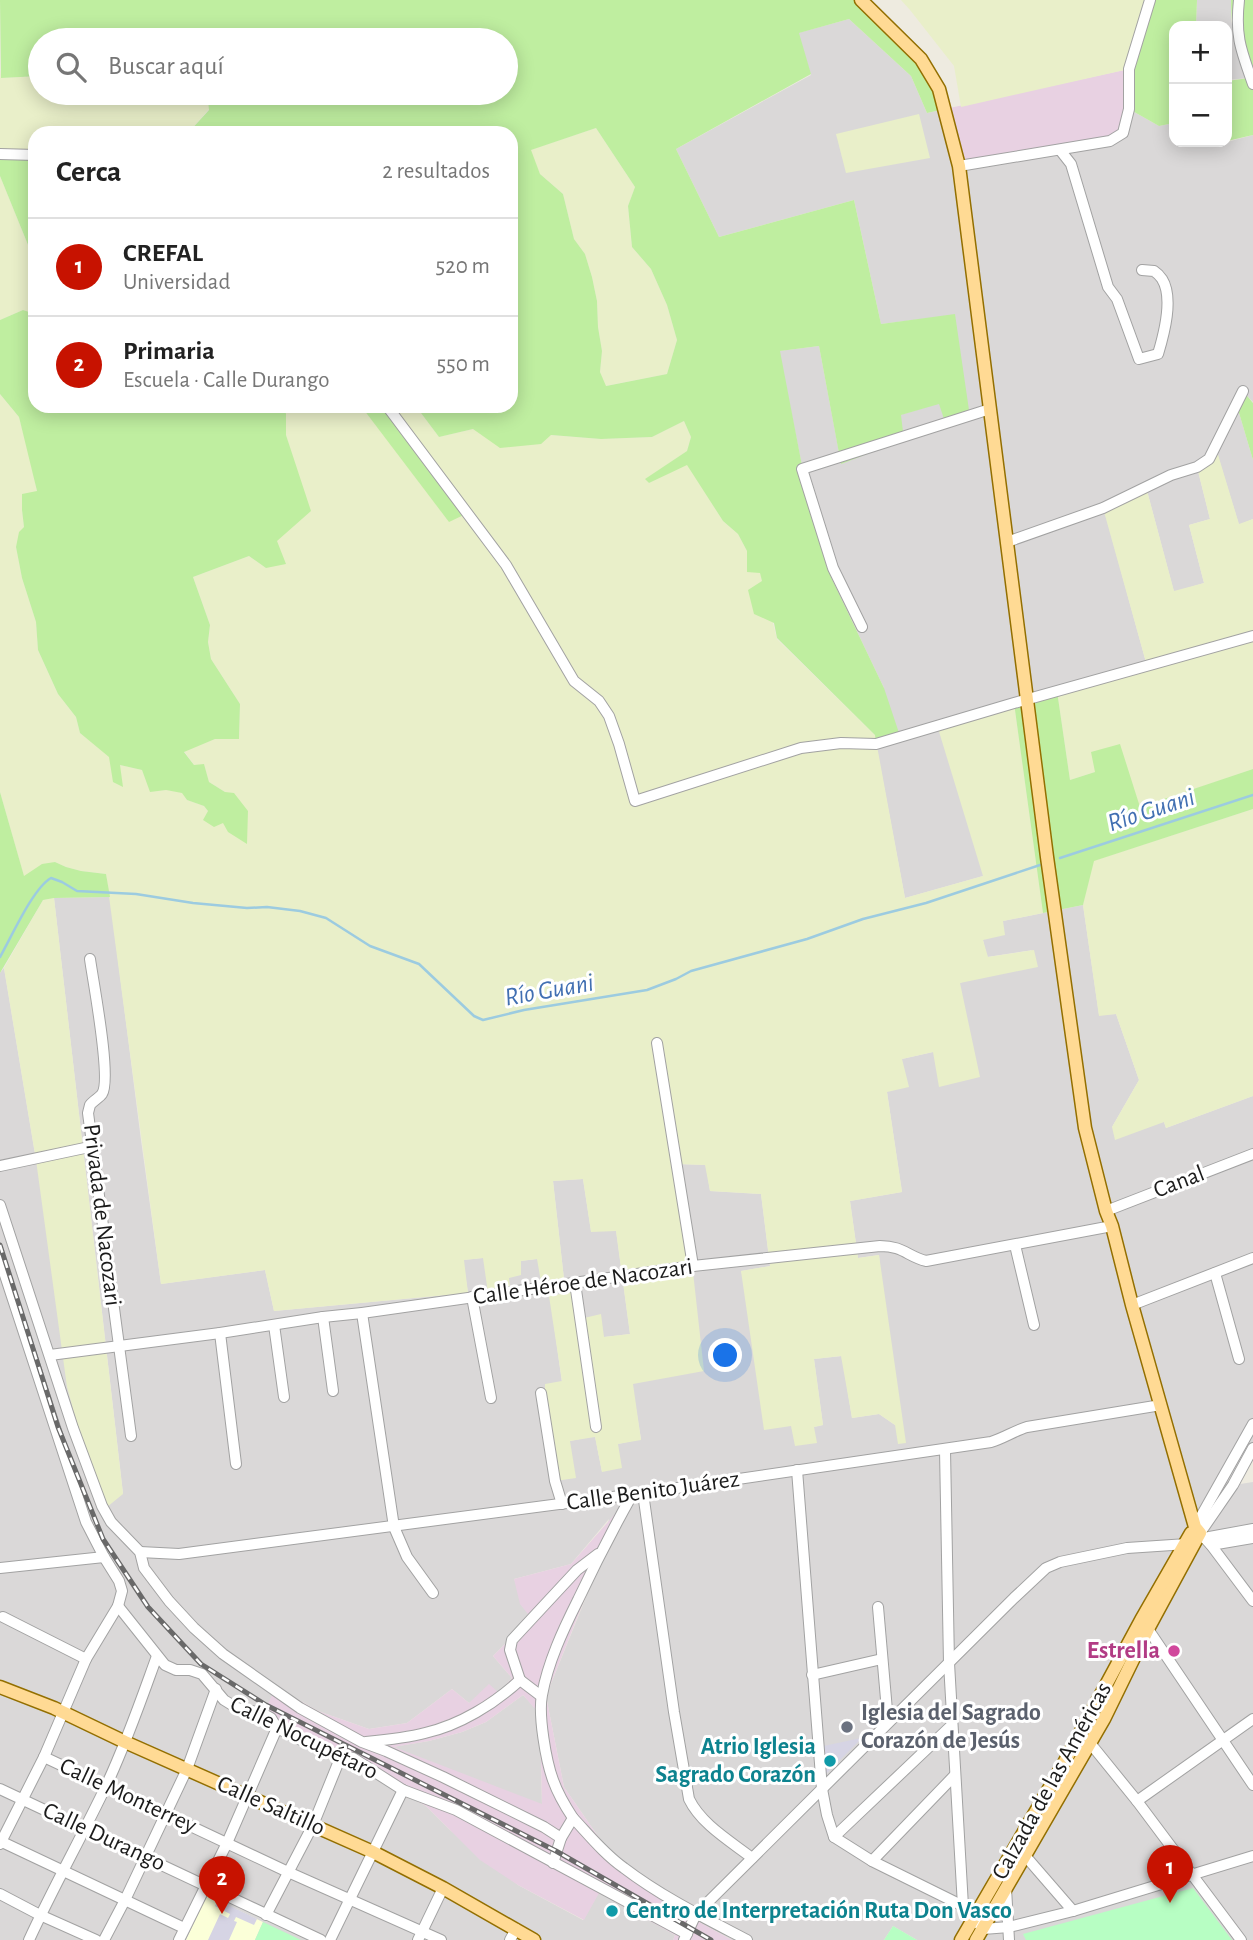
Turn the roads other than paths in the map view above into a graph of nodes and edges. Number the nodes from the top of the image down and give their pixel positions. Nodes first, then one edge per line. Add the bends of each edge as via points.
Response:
1 (861, 0) edge
2 (1150, 0) edge
3 (1239, 0) edge
4 (1253, 84) edge
5 (1060, 150) junction
6 (0, 155) edge
7 (28, 155) edge
8 (959, 166) junction
9 (1142, 270) dead end
10 (1243, 391) dead end
11 (990, 409) junction
12 (392, 413) edge
13 (1007, 542) junction
14 (862, 627) dead end
15 (1253, 636) edge
16 (1027, 699) junction
17 (90, 959) dead end
18 (657, 1043) dead end
19 (94, 1146) junction
20 (1253, 1154) edge
21 (0, 1166) edge
22 (0, 1205) edge
23 (1106, 1211) junction
24 (1112, 1226) junction
25 (1015, 1245) junction
26 (1253, 1258) edge
27 (0, 1260) edge
28 (693, 1266) junction
29 (1215, 1273) junction
30 (575, 1283) junction
31 (472, 1297) junction
32 (1132, 1305) junction
33 (362, 1313) junction
34 (323, 1317) junction
35 (274, 1325) junction
36 (1034, 1325) dead end
37 (220, 1333) junction
38 (118, 1346) junction
39 (50, 1355) junction
40 (1239, 1359) dead end
41 (333, 1391) dead end
42 (541, 1393) dead end
43 (284, 1397) dead end
44 (491, 1398) dead end
45 (1161, 1405) junction
46 (1253, 1424) edge
47 (596, 1427) dead end
48 (131, 1436) dead end
49 (1253, 1448) edge
50 (945, 1450) junction
51 (236, 1464) dead end
52 (797, 1470) junction
53 (638, 1494) junction
54 (562, 1504) junction
55 (394, 1527) junction
56 (1253, 1529) edge
57 (1198, 1538) junction
58 (1253, 1538) edge
59 (140, 1552) junction
60 (601, 1552) junction
61 (104, 1557) junction
62 (0, 1568) edge
63 (433, 1593) dead end
64 (1253, 1601) edge
65 (118, 1606) junction
66 (878, 1606) dead end
67 (3, 1617) dead end
68 (1145, 1624) junction
69 (156, 1656) junction
70 (86, 1659) junction
71 (882, 1659) junction
72 (949, 1663) junction
73 (812, 1675) junction
74 (520, 1680) junction
75 (0, 1687) edge
76 (216, 1689) junction
77 (541, 1696) junction
78 (1091, 1710) junction
79 (63, 1713) junction
80 (1104, 1719) junction
81 (1253, 1719) edge
82 (888, 1722) junction
83 (952, 1725) junction
84 (277, 1728) junction
85 (1222, 1741) junction
86 (125, 1742) junction
87 (362, 1742) junction
88 (1090, 1743) junction
89 (341, 1756) junction
90 (44, 1757) junction
91 (187, 1769) junction
92 (955, 1775) junction
93 (1253, 1785) edge
94 (106, 1787) junction
95 (0, 1789) edge
96 (822, 1789) junction
97 (403, 1790) junction
98 (248, 1796) junction
99 (23, 1800) junction
100 (1137, 1801) junction
101 (166, 1814) junction
102 (573, 1818) junction
103 (313, 1825) junction
104 (83, 1829) junction
105 (834, 1837) junction
106 (561, 1838) junction
107 (0, 1842) edge
108 (227, 1843) junction
109 (1021, 1850) junction
110 (373, 1852) junction
111 (1253, 1856) edge
112 (146, 1857) junction
113 (752, 1858) junction
114 (872, 1861) junction
115 (553, 1863) junction
116 (62, 1870) junction
117 (288, 1872) junction
118 (1193, 1873) junction
119 (206, 1885) junction
120 (1006, 1887) junction
121 (443, 1888) junction
122 (0, 1894) edge
123 (349, 1899) junction
124 (125, 1900) junction
125 (963, 1906) junction
126 (1073, 1911) junction
127 (696, 1913) junction
128 (40, 1915) junction
129 (266, 1915) junction
130 (974, 1919) junction
131 (1009, 1927) junction
132 (184, 1928) junction
133 (513, 1935) edge
134 (980, 1935) edge
135 (420, 1936) edge
136 (686, 1937) edge
137 (29, 1940) edge
138 (96, 1940) edge
139 (104, 1940) edge
140 (179, 1940) edge
141 (321, 1940) edge
142 (330, 1940) edge
143 (440, 1940) edge
144 (534, 1940) edge
145 (747, 1940) edge
146 (961, 1940) edge
147 (1009, 1940) edge
148 (1241, 1940) edge

1 - 8 main road via 921,58 939,89
2 - 5 street via 1129,69 1129,109 1123,133 1110,141
3 - 4 street via 1236,26
5 - 8 street
5 - 9 street via 1071,164 1108,287 1117,299 1139,359 1158,354 1167,313 1163,280 1154,271
6 - 7 street
8 - 11 main road
10 - 13 street via 1209,459 1197,467 1103,508
11 - 13 main road
11 - 14 street via 802,469 833,568
12 - 16 street via 506,565 574,681 609,716 635,801 801,748 876,744
13 - 16 main road
15 - 16 street
16 - 23 main road via 1085,1128
17 - 19 street, Privada de Nacozari via 106,1080 102,1095 88,1113
18 - 28 street
19 - 21 street
19 - 38 street, Privada de Nacozari
20 - 23 street, Canal
22 - 39 street
23 - 24 main road
24 - 25 street, Calle Héroe de Nacozari
24 - 32 main road
25 - 28 street, Calle Héroe de Nacozari via 926,1261 898,1248 880,1246
25 - 36 street
26 - 29 street
27 - 61 street via 86,1522
28 - 30 street, Calle Héroe de Nacozari
29 - 32 street
29 - 40 street
30 - 31 street, Calle Héroe de Nacozari
30 - 47 street
31 - 33 street, Calle Héroe de Nacozari
31 - 44 street
32 - 45 main road
33 - 34 street, Calle Héroe de Nacozari
33 - 55 street
34 - 35 street, Calle Héroe de Nacozari
34 - 41 street
35 - 37 street, Calle Héroe de Nacozari
35 - 43 street
37 - 38 street, Calle Héroe de Nacozari
37 - 51 street
38 - 39 street, Calle Héroe de Nacozari
38 - 48 street, Privada de Nacozari
39 - 59 street via 102,1506
42 - 54 street
45 - 50 street, Calle Benito Juárez via 1027,1427 991,1443
45 - 57 main road
46 - 57 street, Calzada de las Américas
49 - 57 street, Calzada de las Américas
50 - 52 street, Calle Benito Juárez
50 - 72 street
52 - 53 street, Calle Benito Juárez
52 - 73 street
53 - 54 street, Calle Benito Juárez
53 - 60 street
53 - 113 street via 689,1799 695,1812
54 - 55 street, Calle Benito Juárez
55 - 59 street, Calle Benito Juárez via 179,1554
55 - 63 street via 407,1557
56 - 57 street
57 - 58 street
57 - 64 street
57 - 68 main road, Calzada de las Américas
57 - 72 street via 1127,1548 1046,1568
59 - 87 street via 144,1569 169,1601 223,1654 300,1708
60 - 74 street via 577,1570 512,1640 510,1650
60 - 77 street via 561,1633
61 - 62 street
61 - 65 street via 122,1591
65 - 69 street, Calle Nocupétaro
65 - 70 street
66 - 71 street
67 - 70 street
68 - 78 main road, Calzada de las Américas
68 - 80 main road, Calzada de las Américas
68 - 85 street
69 - 76 street, Calle Nocupétaro via 176,1670 202,1674
69 - 86 street
70 - 79 street
71 - 73 street
71 - 82 street
72 - 82 street
72 - 83 street
73 - 96 street
74 - 77 street
74 - 87 street via 500,1698 463,1719 427,1733
75 - 79 main road, Calle Saltillo
76 - 84 street, Calle Nocupétaro via 237,1708 271,1718
76 - 91 street
77 - 102 street via 552,1778
78 - 80 main road
78 - 109 main road, Calzada de las Américas
79 - 86 main road, Calle Saltillo
79 - 90 street
80 - 88 main road, Calzada de las Américas
81 - 85 street
82 - 96 street
83 - 92 street
83 - 105 street
84 - 89 street, Calle Nocupétaro
84 - 98 street
85 - 93 street
85 - 100 street
86 - 91 main road, Calle Saltillo
86 - 94 street
87 - 106 street via 443,1777
88 - 100 street
88 - 109 main road, Calzada de las Américas
89 - 97 street, Calle Nocupétaro via 353,1758
89 - 103 street
90 - 94 street, Calle Monterrey
90 - 99 street
91 - 98 main road, Calle Saltillo
91 - 101 street
92 - 114 street
92 - 125 street
94 - 101 street, Calle Monterrey
94 - 104 street
95 - 99 street, Calle Durango
96 - 105 street
96 - 113 street
97 - 110 street
97 - 115 street, Calle Nocupétaro via 456,1810
98 - 103 main road, Calle Saltillo
98 - 108 street
99 - 104 street, Calle Durango
99 - 107 street
100 - 118 street
101 - 108 street, Calle Monterrey
101 - 112 street
102 - 106 street
102 - 127 street via 622,1867
103 - 110 main road, Calle Saltillo
103 - 117 street
104 - 112 street, Calle Durango
104 - 116 street
105 - 114 street
106 - 115 street
107 - 116 street
108 - 117 street, Calle Monterrey
108 - 119 street
109 - 120 main road, Calzada de las Américas
109 - 126 street
109 - 130 main road, Calzada de las Américas
110 - 121 main road, Calle Saltillo
110 - 123 street
111 - 118 street
112 - 119 street, Calle Durango
112 - 124 street
113 - 127 street
114 - 125 street
115 - 136 street, Calle Nocupétaro
116 - 124 street
116 - 128 street
117 - 123 street, Calle Monterrey
117 - 129 street
118 - 126 street
118 - 148 street
119 - 129 street, Calle Durango
119 - 132 street
120 - 131 street
120 - 134 main road, Calzada de las Américas
121 - 133 main road, Calle Saltillo
121 - 135 street
122 - 128 street
123 - 135 street, Calle Monterrey
123 - 142 street
124 - 132 street
124 - 139 street
125 - 130 street
126 - 131 street
127 - 136 street
127 - 145 street
128 - 137 street
128 - 138 street
129 - 141 street, Calle Durango
130 - 134 street
130 - 146 main road, Calzada de las Américas
131 - 134 street
131 - 147 street
132 - 140 street
133 - 144 main road, Calle Saltillo
135 - 143 street, Calle Monterrey

